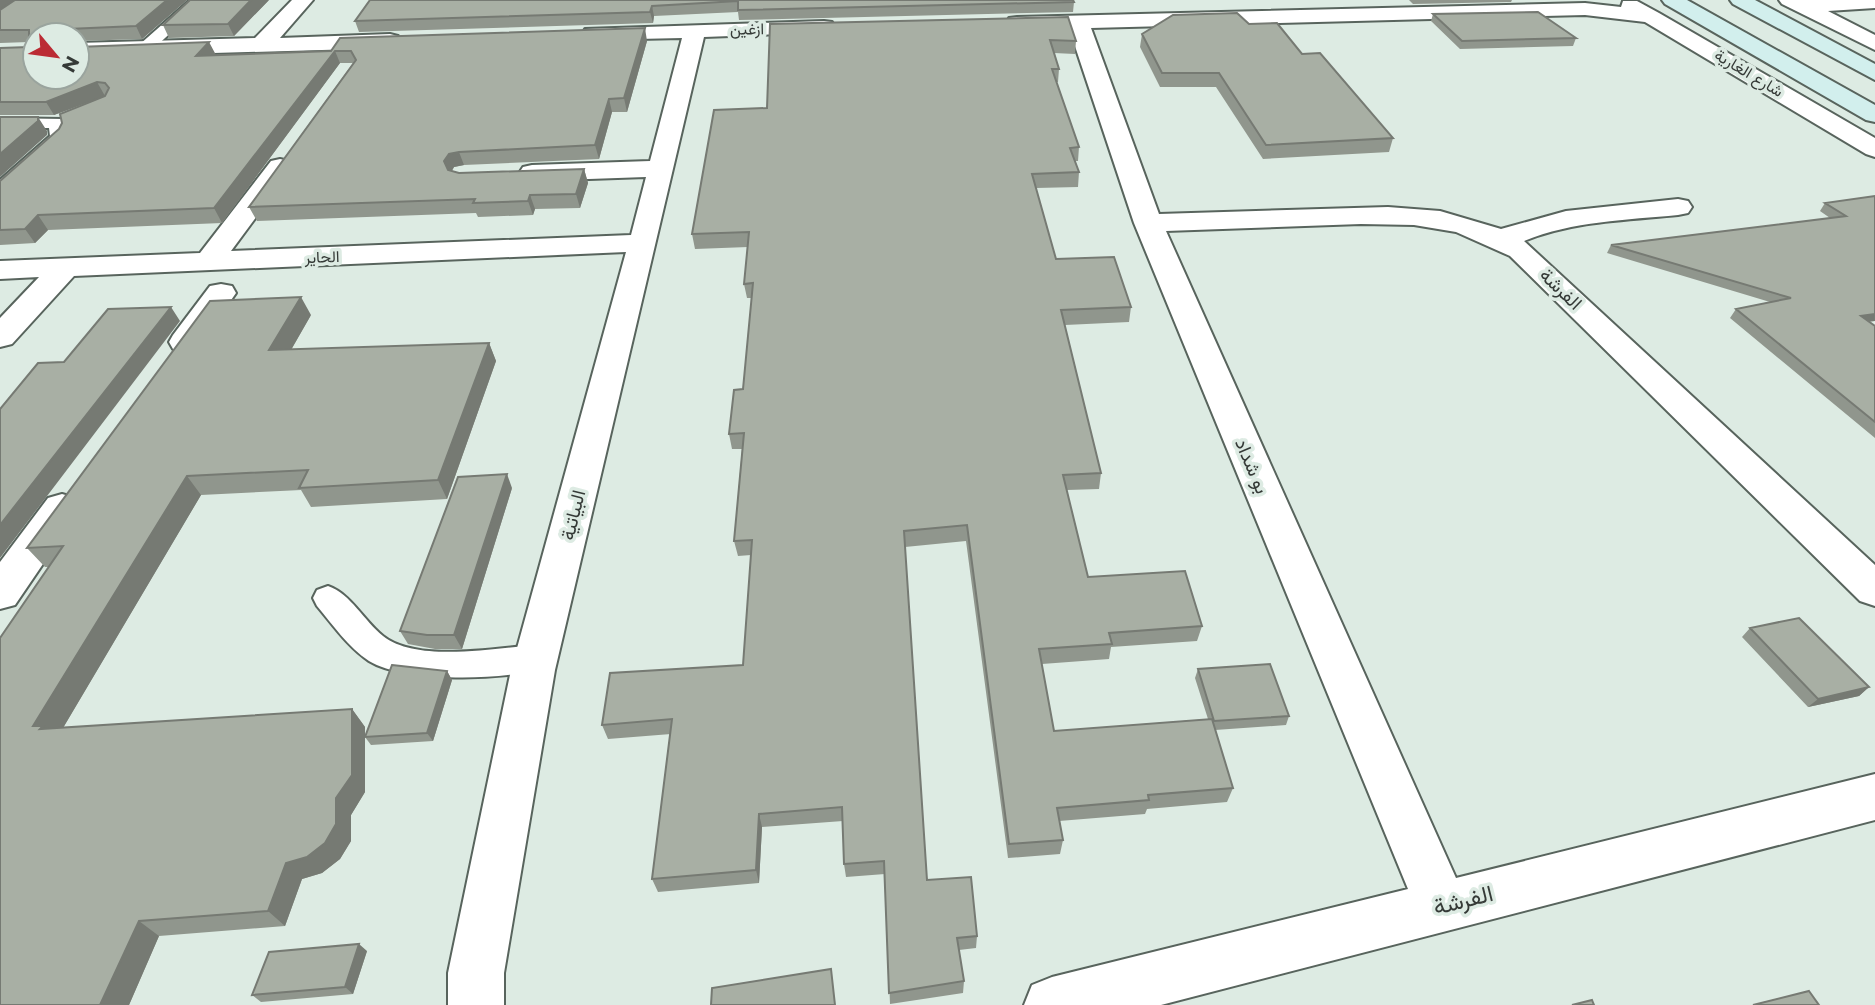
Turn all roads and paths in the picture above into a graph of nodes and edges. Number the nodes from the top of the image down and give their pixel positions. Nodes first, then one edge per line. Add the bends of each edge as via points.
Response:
1 (199, 0) edge
2 (303, 0) edge
3 (1239, 0) edge
4 (1622, 0) edge
5 (1672, 0) edge
6 (1740, 0) edge
7 (1875, 2) edge
8 (1588, 4) edge
9 (1797, 4) edge
10 (1652, 17) junction
11 (1256, 18) junction
12 (1078, 22) junction
13 (996, 23) edge
14 (845, 27) edge
15 (695, 30) junction
16 (571, 35) edge
17 (408, 41) edge
18 (1695, 41) junction
19 (1875, 43) edge
20 (261, 45) junction
21 (145, 48) junction
22 (91, 50) edge
23 (1798, 71) junction
24 (1875, 73) edge
25 (1875, 115) edge
26 (0, 123) edge
27 (293, 149) edge
28 (1875, 149) edge
29 (661, 169) junction
30 (503, 174) edge
31 (0, 190) edge
32 (1678, 207) dead end
33 (1148, 223) junction
34 (1502, 239) junction
35 (643, 243) junction
36 (65, 268) junction
37 (0, 270) edge
38 (215, 277) junction
39 (0, 337) edge
40 (164, 370) edge
41 (82, 482) edge
42 (1875, 590) edge
43 (0, 593) edge
44 (328, 598) dead end
45 (536, 658) junction
46 (1875, 797) edge
47 (1441, 905) junction
48 (475, 1005) edge
49 (1052, 1005) edge

1 - 21 lane
2 - 20 street
3 - 11 street
4 - 10 street, شارع الغارية
5 - 23 street, شارع الغارية
6 - 24 street
7 - 9 street
8 - 10 street
8 - 11 street
9 - 19 street
10 - 18 street, شارع الغارية
11 - 12 street
12 - 13 street
12 - 33 street, بو شداد
14 - 15 street, ازغين
15 - 16 street, ازغين
15 - 29 street, البياتية
17 - 20 street
18 - 23 street
18 - 28 street, شارع الغارية
20 - 21 street
21 - 22 street
23 - 25 street, شارع الغارية
26 - 31 lane via 63,120 59,137
27 - 38 street
29 - 30 street
29 - 35 street, البياتية
32 - 34 street via 1574,217
33 - 34 street, الفرشة via 1414,214 1459,222
33 - 47 street, بو شداد
34 - 42 street, الفرشة via 1520,250
35 - 38 street, الحاير
35 - 45 street, البياتية
36 - 37 street, الحاير
36 - 38 street, الحاير
36 - 39 street
38 - 40 street
41 - 43 street
44 - 45 lane via 362,636 389,657 420,664
45 - 48 street, البياتية via 476,973
46 - 47 street, الفرشة
47 - 49 street, الفرشة

